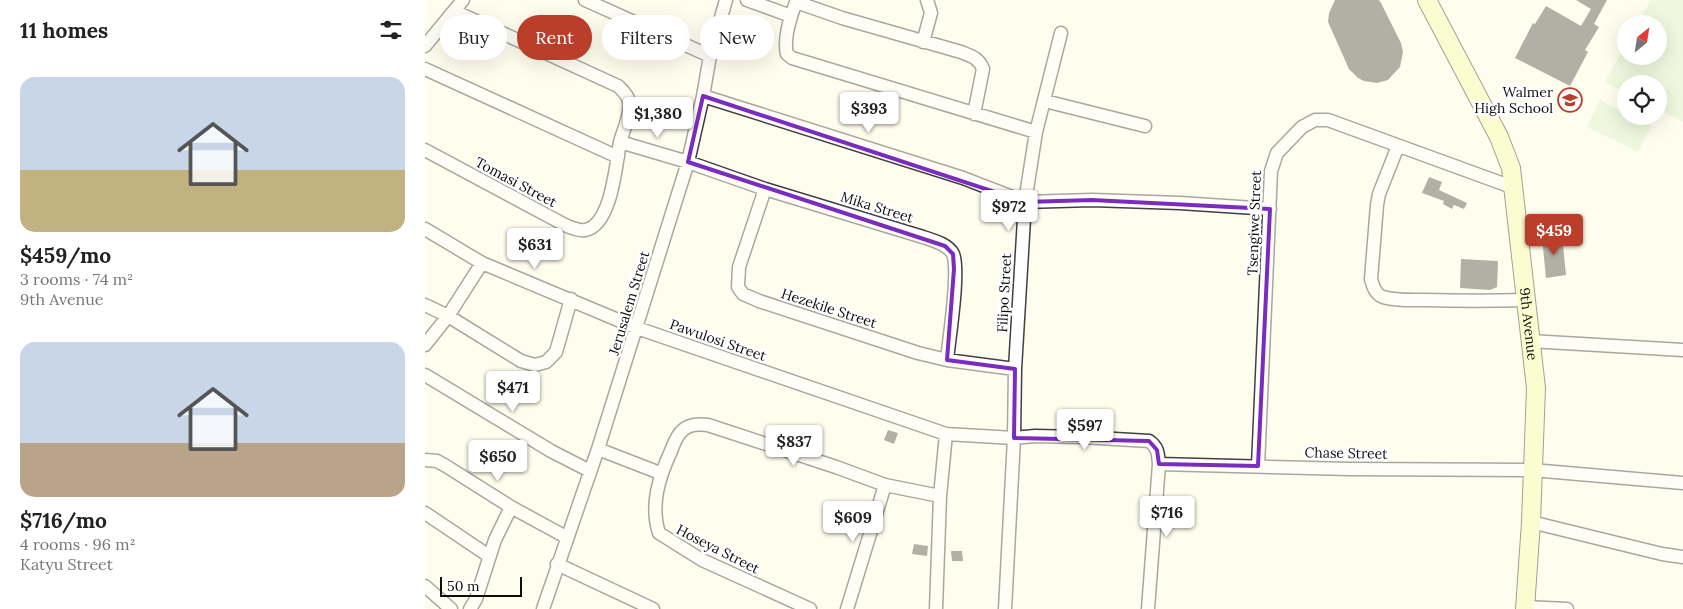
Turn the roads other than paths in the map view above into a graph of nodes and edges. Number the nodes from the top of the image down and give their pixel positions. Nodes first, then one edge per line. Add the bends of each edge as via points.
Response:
1 (463, 0) edge
2 (585, 0) edge
3 (726, 0) edge
4 (747, 0) edge
5 (927, 0) edge
6 (1427, 0) edge
7 (796, 1) edge
8 (454, 11) junction
9 (722, 15) edge
10 (791, 16) junction
11 (1061, 33) dead end
12 (923, 42) junction
13 (425, 46) edge
14 (700, 52) edge
15 (709, 60) edge
16 (425, 68) edge
17 (703, 96) junction
18 (1045, 101) junction
19 (973, 114) junction
20 (1145, 126) dead end
21 (1036, 132) junction
22 (620, 142) junction
23 (1398, 146) junction
24 (425, 150) edge
25 (617, 157) junction
26 (688, 162) junction
27 (1513, 187) junction
28 (765, 189) junction
29 (1025, 202) junction
30 (1270, 209) junction
31 (425, 229) edge
32 (482, 263) junction
33 (571, 299) junction
34 (1525, 300) junction
35 (425, 305) edge
36 (448, 316) junction
37 (637, 328) junction
38 (1530, 341) junction
39 (425, 345) edge
40 (1683, 350) edge
41 (947, 360) junction
42 (1015, 369) junction
43 (425, 375) edge
44 (946, 434) junction
45 (1014, 438) junction
46 (598, 449) junction
47 (425, 460) edge
48 (1159, 464) junction
49 (1258, 466) junction
50 (1532, 470) junction
51 (590, 471) junction
52 (660, 474) junction
53 (1683, 482) edge
54 (885, 485) junction
55 (941, 496) junction
56 (511, 507) junction
57 (425, 513) edge
58 (1531, 522) junction
59 (566, 537) junction
60 (489, 556) junction
61 (1683, 557) edge
62 (557, 564) junction
63 (425, 586) edge
64 (1525, 608) edge
65 (451, 609) edge
66 (470, 609) edge
67 (543, 609) edge
68 (653, 609) edge
69 (810, 609) edge
70 (847, 609) edge
71 (936, 609) edge
72 (1005, 609) edge
73 (1148, 609) edge
74 (1567, 609) edge

1 - 8 street
2 - 14 street
3 - 9 street, Jerusalem Street
4 - 10 street
5 - 12 street via 931,14
6 - 27 street, 9th Avenue via 1499,137 1511,168
7 - 10 street
7 - 12 street
8 - 13 street
8 - 22 street, Tomasi Street via 618,86 629,101
10 - 19 street via 785,45 791,58
11 - 18 street, Filipo Street
12 - 19 street via 961,52 981,62 983,69
15 - 17 street, Jerusalem Street
16 - 25 street
17 - 26 street, Jerusalem Street
17 - 29 street via 963,178
18 - 20 street
18 - 21 street, Filipo Street
19 - 21 street
21 - 29 street, Filipo Street
22 - 25 street, Tomasi Street
22 - 26 street, Mika Street
23 - 27 street, Tsengiwe Street
23 - 30 street, Tsengiwe Street via 1328,120 1307,123 1274,158
23 - 34 street via 1377,205 1371,279 1377,292 1382,297 1401,300
24 - 25 street, Tomasi Street via 567,226 585,230 596,225 611,194
26 - 28 street, Mika Street
26 - 37 street, Jerusalem Street
27 - 34 street, 9th Avenue
28 - 41 street, Mika Street via 923,237 949,250 953,254 954,269
28 - 41 street, Hezekile Street via 739,267 738,287 743,294 894,346
29 - 30 street via 1092,200
29 - 42 street, Filipo Street
30 - 49 street, Tsengiwe Street
31 - 32 street, Pawulosi Street
32 - 33 street, Pawulosi Street
32 - 36 street
33 - 36 street via 557,352 546,362 535,365 521,361
33 - 37 street, Pawulosi Street
34 - 38 street, 9th Avenue
35 - 36 street
36 - 39 street
37 - 44 street, Pawulosi Street
37 - 46 street, Jerusalem Street
38 - 40 street
38 - 50 street, 9th Avenue via 1535,388
41 - 42 street, Hezekile Street
42 - 45 street, Filipo Street
43 - 51 street
44 - 45 street, Pawulosi Street
44 - 55 street
45 - 48 street, Pawulosi Street via 1061,436 1143,440 1155,446
45 - 72 street, Filipo Street
46 - 51 street, Jerusalem Street
46 - 52 street
47 - 56 street via 447,466
48 - 49 street, Chase Street
48 - 73 street
49 - 50 street, Chase Street
50 - 53 street, Chase Street
50 - 58 street, 9th Avenue
51 - 59 street, Jerusalem Street
52 - 54 street, Hoseya Street via 683,429 700,424
52 - 69 street, Hoseya Street via 655,507 659,533 702,560
54 - 55 street, Hoseya Street
54 - 70 street
55 - 71 street
56 - 59 street
56 - 60 street
57 - 60 street
58 - 61 street
58 - 64 street, 9th Avenue
59 - 62 street, Jerusalem Street
60 - 66 street
62 - 67 street, Jerusalem Street
62 - 68 street
63 - 65 street
64 - 74 street

